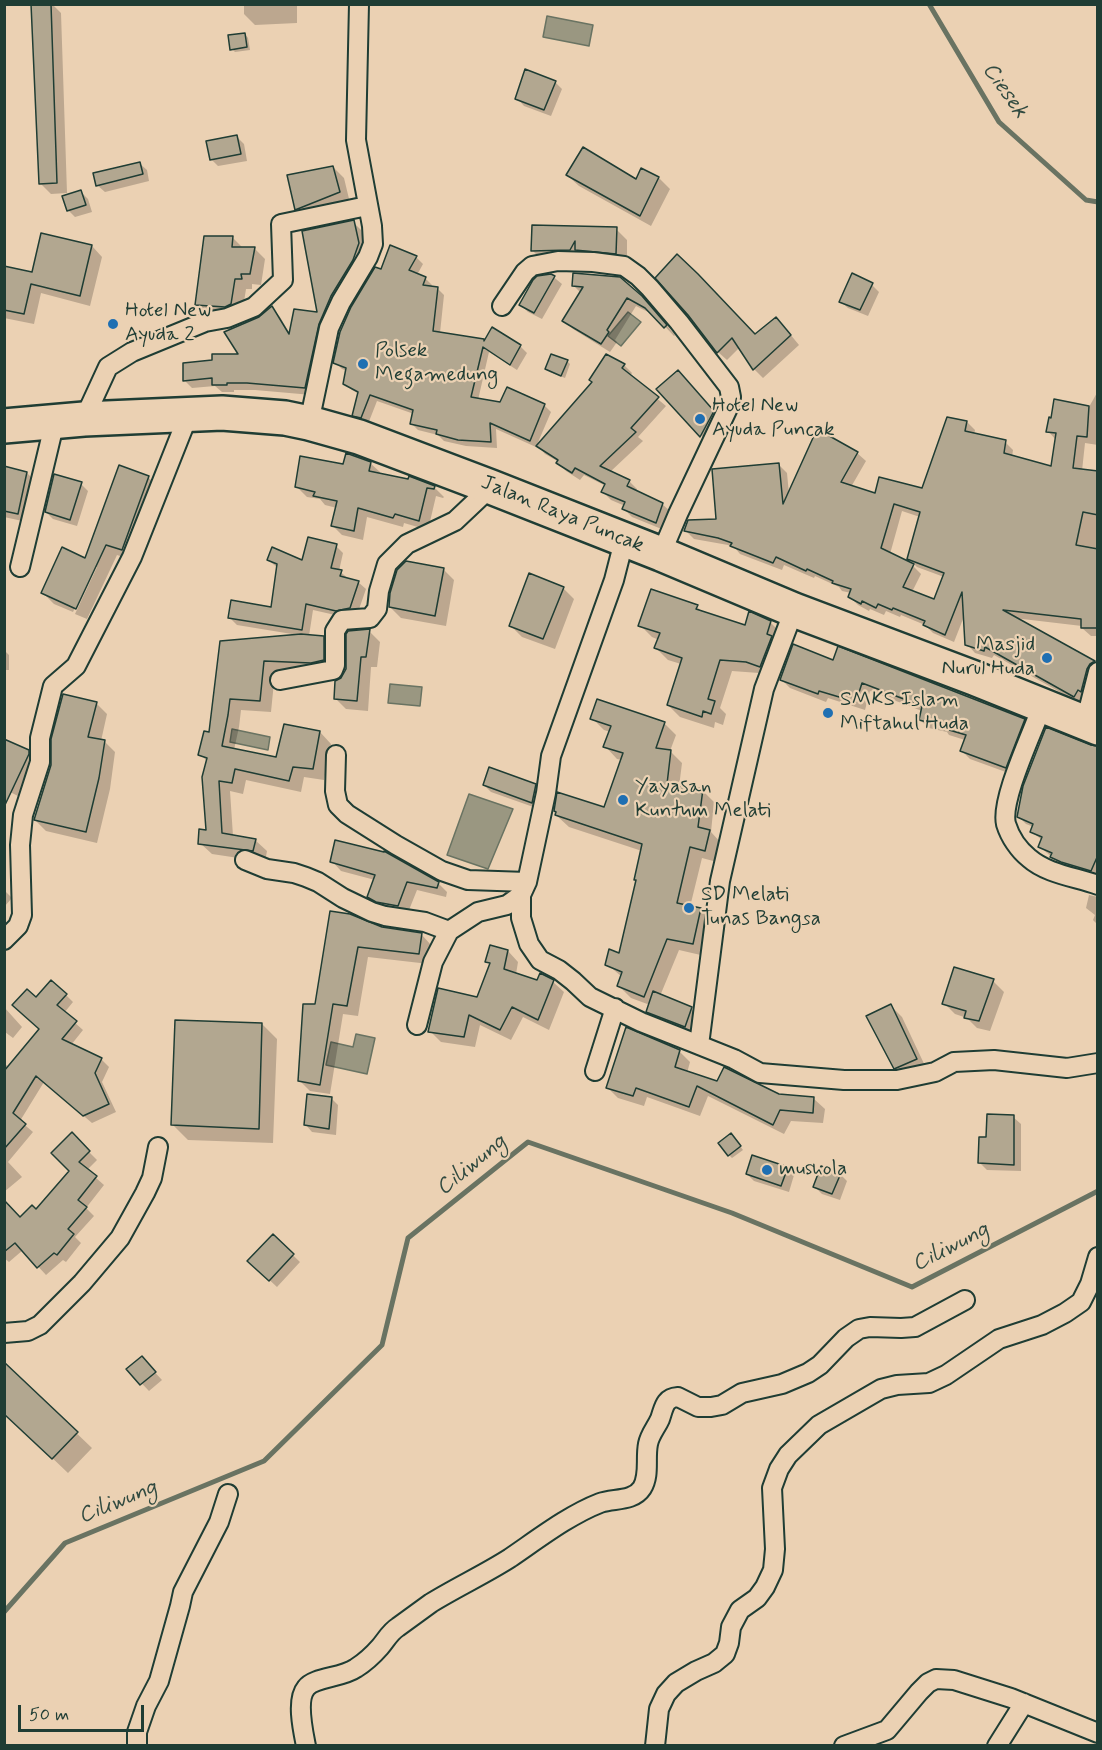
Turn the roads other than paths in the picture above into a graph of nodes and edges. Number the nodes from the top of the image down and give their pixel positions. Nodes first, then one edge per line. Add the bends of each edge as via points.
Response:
1 (359, 4) edge
2 (367, 206) junction
3 (502, 306) dead end
4 (188, 416) junction
5 (70, 420) junction
6 (309, 423) junction
7 (4, 426) edge
8 (491, 487) junction
9 (624, 540) junction
10 (661, 554) junction
11 (20, 567) dead end
12 (794, 610) junction
13 (1098, 672) edge
14 (280, 681) dead end
15 (1042, 706) junction
16 (1091, 725) edge
17 (336, 755) dead end
18 (245, 860) dead end
19 (1098, 885) edge
20 (524, 889) junction
21 (449, 931) junction
22 (4, 940) edge
23 (615, 1008) junction
24 (417, 1025) dead end
25 (699, 1045) junction
26 (1098, 1064) edge
27 (595, 1071) dead end
28 (158, 1147) dead end
29 (1097, 1259) edge
30 (965, 1300) dead end
31 (4, 1333) edge
32 (228, 1494) dead end
33 (1024, 1703) junction
34 (1098, 1733) edge
35 (137, 1746) edge
36 (306, 1746) edge
37 (655, 1746) edge
38 (844, 1746) edge
39 (997, 1746) edge

1 - 2 street via 356,140
2 - 5 street via 281,224 284,280 254,308 205,322 114,362
2 - 6 street via 373,244 329,328
3 - 10 street via 532,266 558,261 624,266 650,288 729,387 729,406
4 - 5 highway, Jalan Raya Puncak
4 - 6 highway, Jalan Raya Puncak via 222,413
4 - 22 street via 132,557 76,666 53,686 40,738 40,762 23,816 22,915 18,926
5 - 7 highway, Jalan Raya Puncak
5 - 11 street
6 - 8 highway, Jalan Raya Puncak via 359,437
8 - 9 highway, Jalan Raya Puncak
8 - 14 street via 455,521 407,544 387,564 377,609 370,618 342,620 335,631 333,670
9 - 10 highway, Jalan Raya Puncak
9 - 20 street via 614,580 551,756
10 - 12 highway, Jalan Raya Puncak
12 - 15 highway, Jalan Raya Puncak
12 - 25 street via 764,689 720,881
13 - 16 street
15 - 16 highway, Jalan Raya Puncak
15 - 19 street via 1008,795 1006,823 1016,845 1030,859 1050,870
17 - 20 street via 335,791 338,805 347,814 442,871 468,880
18 - 21 street via 306,877 372,912
20 - 21 street via 507,905 478,912
20 - 23 street via 521,918 534,953 590,997
21 - 24 street via 433,962
23 - 25 street
23 - 27 street
25 - 26 street via 760,1073 844,1080 897,1080 935,1072 954,1062 994,1060 1067,1068
28 - 31 street via 149,1185 120,1238 40,1325 28,1331
29 - 37 street via 1081,1302 1065,1313 999,1339 929,1383 881,1389 819,1425 788,1455 772,1488 773,1570 757,1598 740,1610 731,1626 725,1654 676,1683 666,1694 658,1716
30 - 36 street via 915,1327 860,1329 807,1373 782,1384 742,1393 722,1405 703,1408 678,1397 669,1399 650,1435 647,1472 640,1492 599,1504 563,1523 399,1625 355,1669 310,1683 301,1702
32 - 35 street via 219,1521 183,1592 159,1681 137,1731
33 - 34 street
33 - 38 street via 954,1680 936,1679 919,1692 887,1730
33 - 39 street

